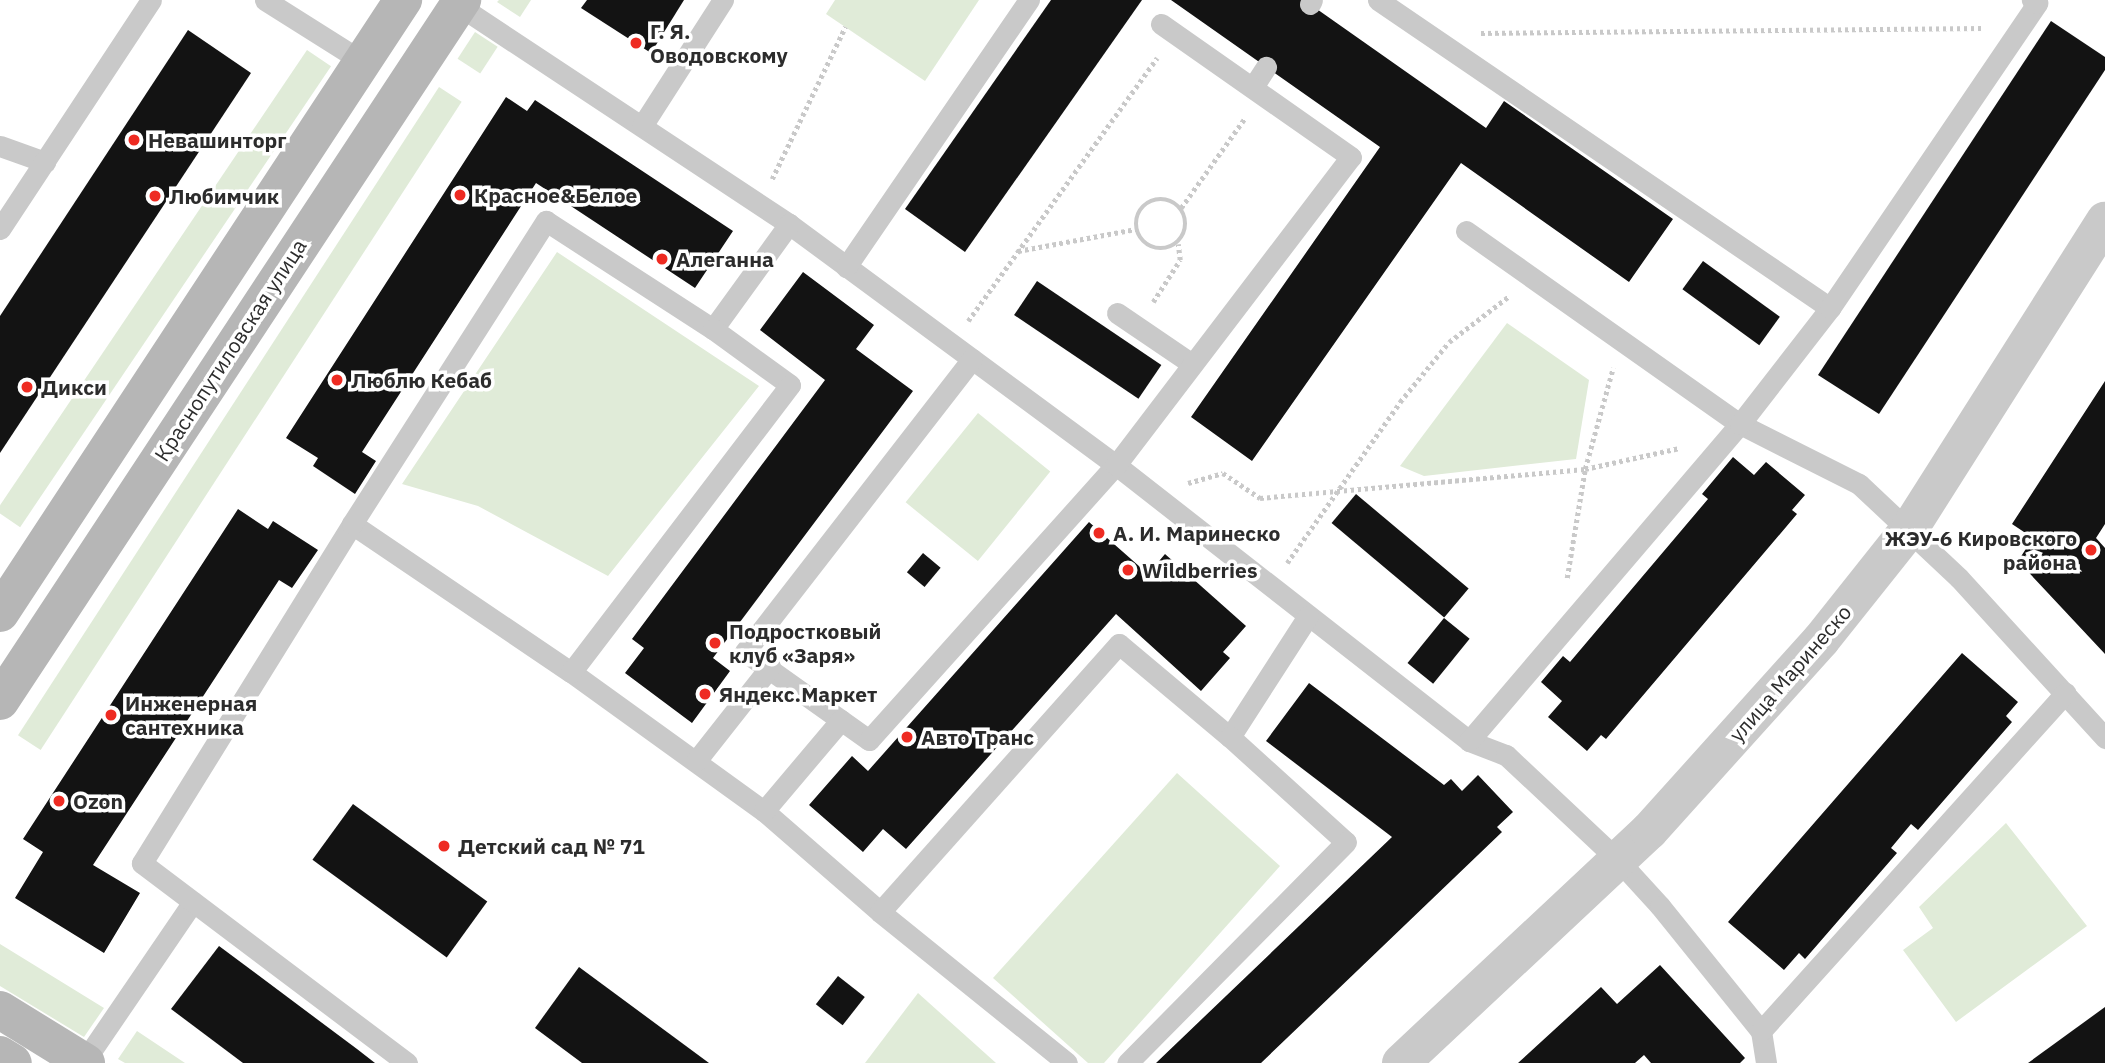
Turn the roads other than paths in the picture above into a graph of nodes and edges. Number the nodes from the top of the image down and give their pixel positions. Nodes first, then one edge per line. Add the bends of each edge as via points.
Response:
1 (151, 0) edge
2 (265, 0) edge
3 (403, 0) edge
4 (723, 0) edge
5 (1029, 0) edge
6 (1378, 0) edge
7 (2032, 0) edge
8 (460, 2) edge
9 (1168, 29) road end
10 (363, 62) junction
11 (1266, 67) dead end
12 (1258, 90) junction
13 (642, 126) junction
14 (0, 146) edge
15 (45, 162) junction
16 (789, 224) junction
17 (0, 229) edge
18 (1466, 231) dead end
19 (2101, 236) edge
20 (846, 267) junction
21 (1829, 308) junction
22 (1117, 313) dead end
23 (713, 329) junction
24 (972, 359) junction
25 (1192, 364) junction
26 (1734, 430) junction
27 (1116, 466) junction
28 (352, 524) junction
29 (1910, 528) junction
30 (0, 613) edge
31 (1308, 616) junction
32 (769, 667) junction
33 (571, 672) junction
34 (2065, 693) junction
35 (0, 701) edge
36 (841, 720) junction
37 (1230, 737) junction
38 (2105, 738) edge
39 (1469, 741) junction
40 (696, 761) junction
41 (764, 811) junction
42 (1618, 860) junction
43 (192, 902) junction
44 (880, 912) junction
45 (0, 1010) edge
46 (1760, 1031) junction
47 (0, 1055) edge
48 (84, 1062) edge
49 (13, 1063) edge
50 (407, 1063) edge
51 (1067, 1063) edge
52 (1127, 1063) edge
53 (1401, 1063) edge
54 (1766, 1063) edge

1 - 15 lane
2 - 10 lane
3 - 10 main road
4 - 13 lane
5 - 20 lane
6 - 21 lane
7 - 21 lane via 2037,3
8 - 13 lane
8 - 35 main road, Краснопутиловская улица
9 - 12 lane
10 - 30 main road
11 - 12 lane
12 - 25 lane via 1351,157
13 - 16 lane
14 - 15 lane
15 - 17 lane
16 - 20 lane
16 - 23 lane
18 - 26 lane via 1621,340
19 - 29 street, улица Маринеско
20 - 24 lane
21 - 26 lane
22 - 25 lane
23 - 28 lane via 546,222
23 - 33 lane via 790,385
24 - 27 lane
24 - 32 lane via 745,652
25 - 27 lane
26 - 29 lane via 1859,484
26 - 39 lane
27 - 31 lane
27 - 36 lane via 869,740
28 - 33 lane
28 - 43 lane via 142,863
29 - 34 lane
29 - 42 street, улица Маринеско via 1758,714
31 - 37 lane
31 - 39 lane
32 - 36 lane
32 - 40 lane
33 - 40 lane
34 - 38 lane
34 - 46 lane
36 - 41 lane
37 - 44 lane via 1119,644
37 - 52 lane via 1346,842
39 - 42 lane via 1506,755
40 - 41 lane
41 - 44 lane
42 - 46 lane
42 - 53 street, улица Маринеско
43 - 48 lane
43 - 50 lane
44 - 51 lane
45 - 48 main road
46 - 54 lane
47 - 49 main road

